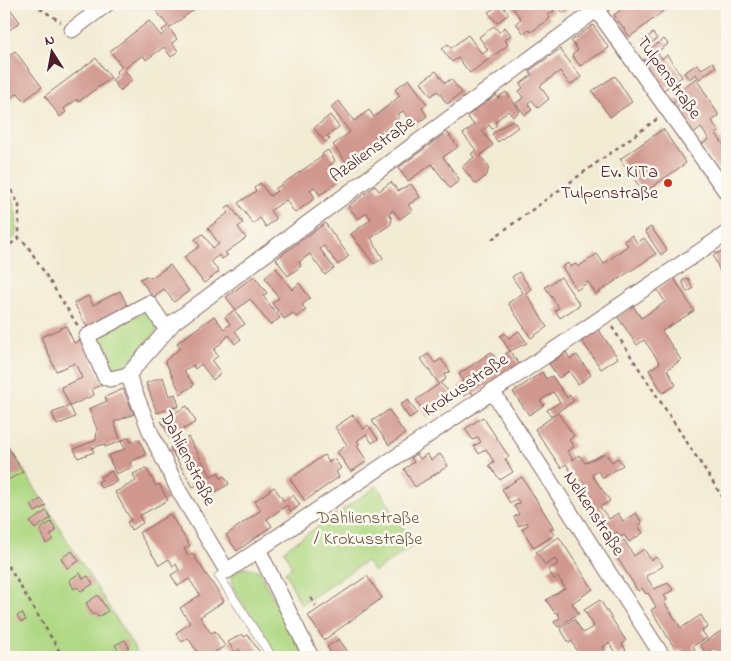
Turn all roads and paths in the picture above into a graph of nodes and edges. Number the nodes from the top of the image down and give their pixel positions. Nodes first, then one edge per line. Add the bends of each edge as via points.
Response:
1 (14, 4) edge
2 (33, 4) edge
3 (107, 4) edge
4 (600, 7) edge
5 (4, 10) edge
6 (72, 30) joint
7 (668, 110) junction
8 (4, 176) edge
9 (727, 193) edge
10 (727, 233) edge
11 (19, 238) junction
12 (492, 239) dead end
13 (4, 249) edge
14 (605, 316) junction
15 (167, 330) junction
16 (87, 336) junction
17 (128, 375) junction
18 (492, 391) junction
19 (727, 504) edge
20 (259, 551) junction
21 (4, 559) edge
22 (223, 574) junction
23 (311, 598) dead end
24 (316, 606) dead end
25 (63, 657) edge
26 (272, 657) edge
27 (311, 657) edge
28 (664, 657) edge

1 - 5 path
2 - 6 path
3 - 6 street
4 - 7 street, Tulpenstraße
4 - 15 street, Azalienstraße via 213,292
7 - 9 street, Tulpenstraße
7 - 12 path
8 - 11 path via 19,205
10 - 14 street, Krokusstraße
11 - 13 path
11 - 16 path via 34,254
14 - 18 street, Krokusstraße
14 - 19 path
15 - 16 street via 149,303
15 - 17 street, Azalienstraße
16 - 17 street via 106,377
17 - 22 street, Dahlienstraße via 167,468 218,557
18 - 20 street, Krokusstraße
18 - 28 street, Nelkenstraße
20 - 22 street, Krokusstraße
20 - 27 street
21 - 25 path
22 - 26 lane
23 - 24 path

